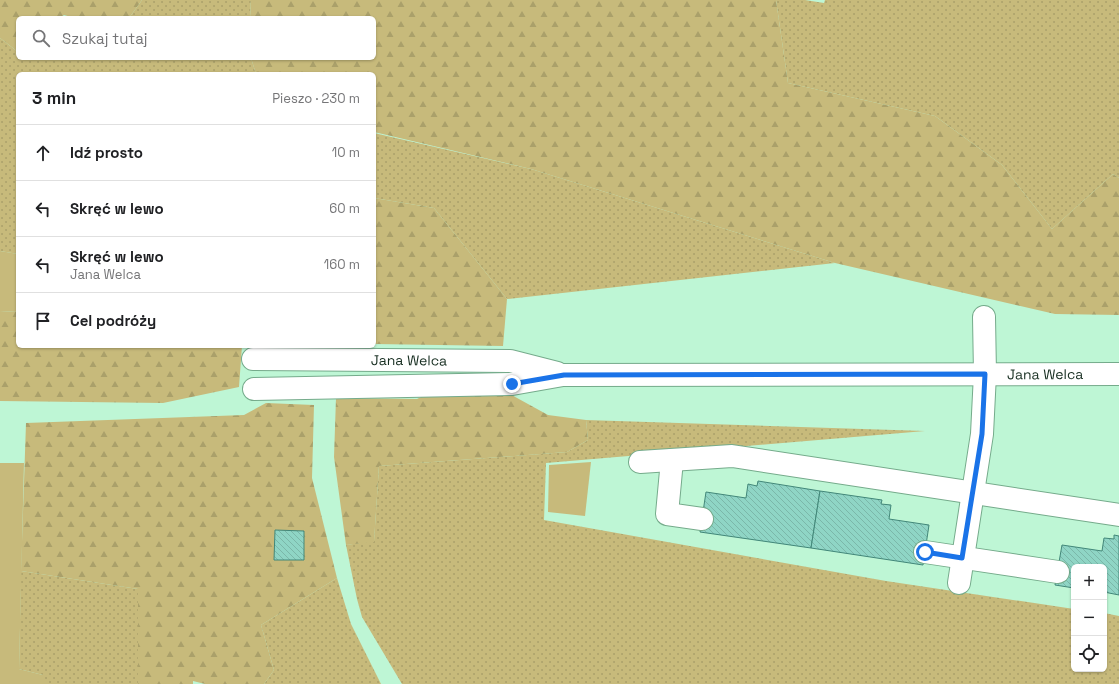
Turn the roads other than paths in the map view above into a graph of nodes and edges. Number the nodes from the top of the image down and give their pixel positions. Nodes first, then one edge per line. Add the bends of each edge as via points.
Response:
1 (984, 317) dead end
2 (253, 358) dead end
3 (985, 374) junction
4 (1119, 374) edge
5 (564, 375) junction
6 (254, 389) dead end
7 (672, 460) junction
8 (640, 462) dead end
9 (973, 493) junction
10 (1119, 515) edge
11 (702, 519) dead end
12 (925, 552) dead end
13 (962, 558) junction
14 (1058, 572) dead end
15 (959, 582) dead end

1 - 3 street
2 - 5 street, Jana Welca via 510,361
3 - 4 street, Jana Welca
3 - 5 street, Jana Welca
3 - 9 street via 982,434
5 - 6 street, Jana Welca via 512,384
7 - 8 street
7 - 9 street via 732,456
7 - 11 street via 667,514
9 - 10 street
9 - 13 street
12 - 13 street
13 - 14 street
13 - 15 street

